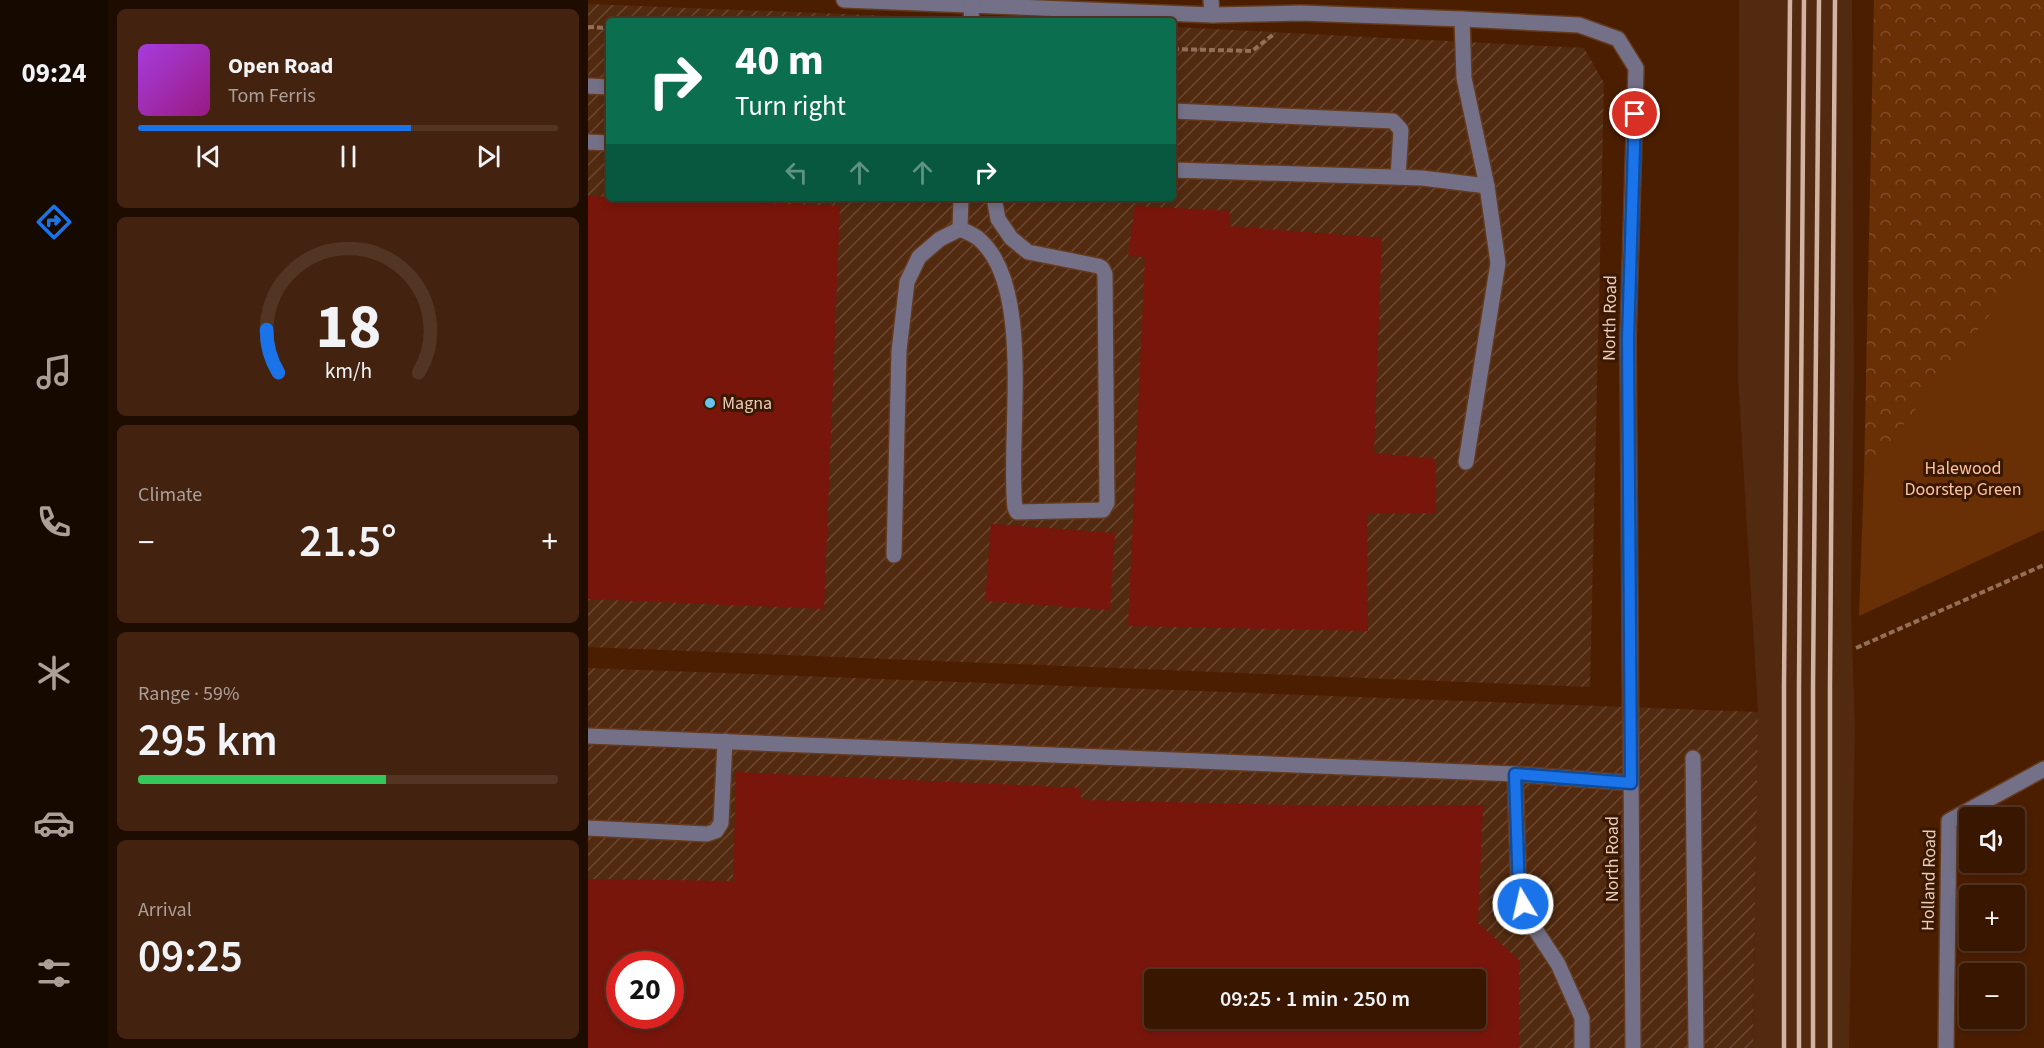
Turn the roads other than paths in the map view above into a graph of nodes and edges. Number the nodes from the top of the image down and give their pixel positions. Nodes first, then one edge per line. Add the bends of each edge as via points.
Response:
1 (844, 0) edge
2 (972, 5) junction
3 (1211, 7) edge
4 (971, 18) edge
5 (1462, 19) junction
6 (588, 86) edge
7 (606, 87) edge
8 (1176, 111) edge
9 (588, 142) edge
10 (606, 143) edge
11 (1176, 170) edge
12 (1398, 177) junction
13 (1487, 186) junction
14 (961, 201) edge
15 (995, 201) edge
16 (960, 229) junction
17 (1466, 462) dead end
18 (894, 555) dead end
19 (588, 736) edge
20 (725, 741) junction
21 (1693, 758) dead end
22 (2044, 769) edge
23 (1515, 774) junction
24 (1631, 783) junction
25 (588, 828) edge
26 (1582, 1048) edge
27 (1633, 1048) edge
28 (1696, 1048) edge
29 (1946, 1048) edge

1 - 2 street, North Road
2 - 3 street, North Road
2 - 4 street
3 - 5 street, North Road
5 - 13 street via 1464,78
5 - 24 street, North Road via 1579,25 1618,39 1636,68 1628,339
6 - 7 street
8 - 12 street via 1393,121 1401,130
9 - 10 street
11 - 12 street
12 - 13 street
13 - 17 street via 1498,263
14 - 16 street
15 - 16 street via 998,219 1011,238 1028,252 1098,266 1105,274 1107,503 1103,510 1017,512 1015,338 1008,290 993,256 980,239
16 - 18 street via 918,257 907,282 898,351
19 - 20 street
20 - 23 street
20 - 25 street via 721,823 716,831 707,834
21 - 28 street
22 - 29 street, Holland Road via 1949,821
23 - 24 street
23 - 26 street via 1519,892 1527,917 1558,964 1582,1018
24 - 27 street, North Road

